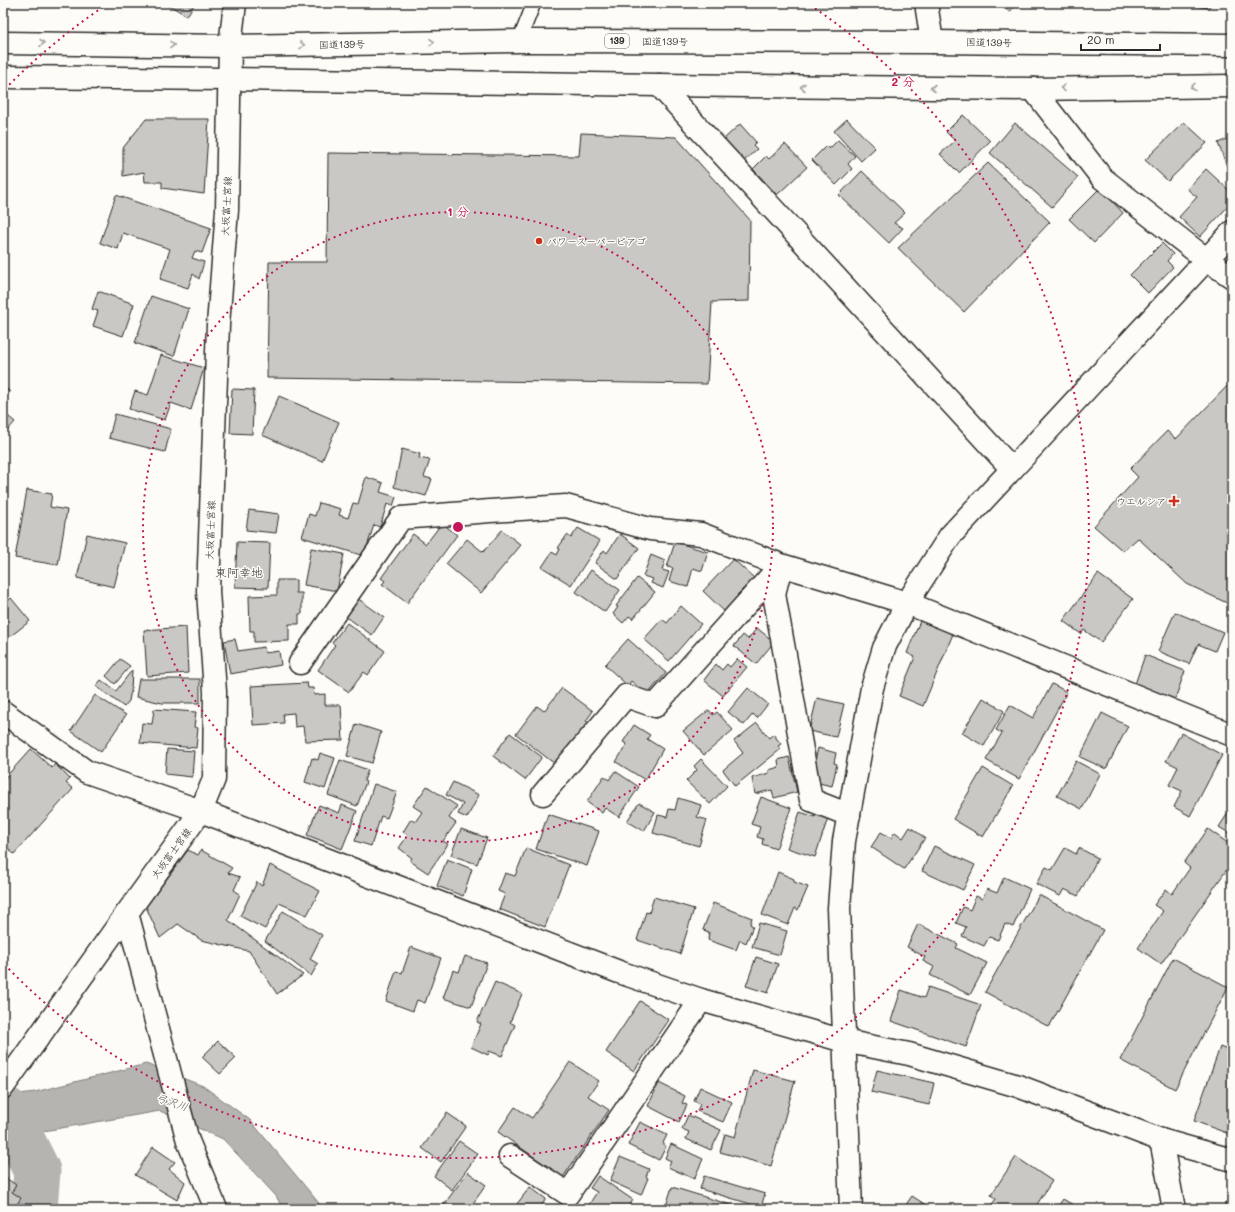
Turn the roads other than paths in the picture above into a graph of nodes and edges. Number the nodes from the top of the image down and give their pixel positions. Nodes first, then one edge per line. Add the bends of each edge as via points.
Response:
1 (235, 3) edge
2 (534, 3) edge
3 (926, 3) edge
4 (519, 41) junction
5 (932, 42) junction
6 (3, 43) edge
7 (1232, 45) edge
8 (230, 46) junction
9 (3, 77) edge
10 (229, 79) junction
11 (659, 86) junction
12 (1232, 86) edge
13 (1032, 89) junction
14 (1232, 232) edge
15 (1207, 260) junction
16 (1232, 276) edge
17 (1012, 469) junction
18 (781, 565) junction
19 (907, 603) junction
20 (300, 663) dead end
21 (3, 712) edge
22 (1232, 735) edge
23 (543, 794) dead end
24 (201, 811) junction
25 (849, 815) junction
26 (127, 913) junction
27 (701, 1000) junction
28 (844, 1041) junction
29 (3, 1087) edge
30 (1161, 1140) junction
31 (510, 1156) dead end
32 (1232, 1160) edge
33 (216, 1209) edge
34 (851, 1209) edge
35 (1174, 1209) edge

1 - 8 main road, 大坂富士宮線
2 - 4 lane
3 - 5 main road
4 - 5 main road, 国道139号 / 139
8 -> 4 main road, 国道139号 / 139
5 - 7 main road, 国道139号 / 139
6 -> 8 main road, 国道139号 / 139
8 - 10 main road, 大坂富士宮線
9 - 10 main road
10 - 11 main road
10 - 24 main road, 大坂富士宮線 via 227,210 218,325 208,591 215,692 214,779
13 -> 11 main road
11 - 17 main road
12 -> 13 main road
13 - 15 main road via 1102,178
14 - 15 main road
15 - 16 main road
15 - 17 main road
17 - 19 main road via 950,536
18 - 19 main road
18 - 20 main road via 701,534 650,529 566,506 401,518
18 - 23 main road via 655,706 626,696
18 - 25 main road via 774,594 811,800
19 - 22 main road
19 - 25 main road via 884,648 872,688
21 - 24 main road via 87,772
24 - 26 main road, 大坂富士宮線
24 - 27 main road via 619,972
25 - 28 main road via 844,841 839,908
26 - 29 main road, 大坂富士宮線
26 - 33 main road via 188,1141
27 - 28 main road
27 - 31 main road via 568,1194
28 - 30 main road via 909,1054 1018,1086
28 - 34 main road
30 - 32 main road
30 - 35 main road

